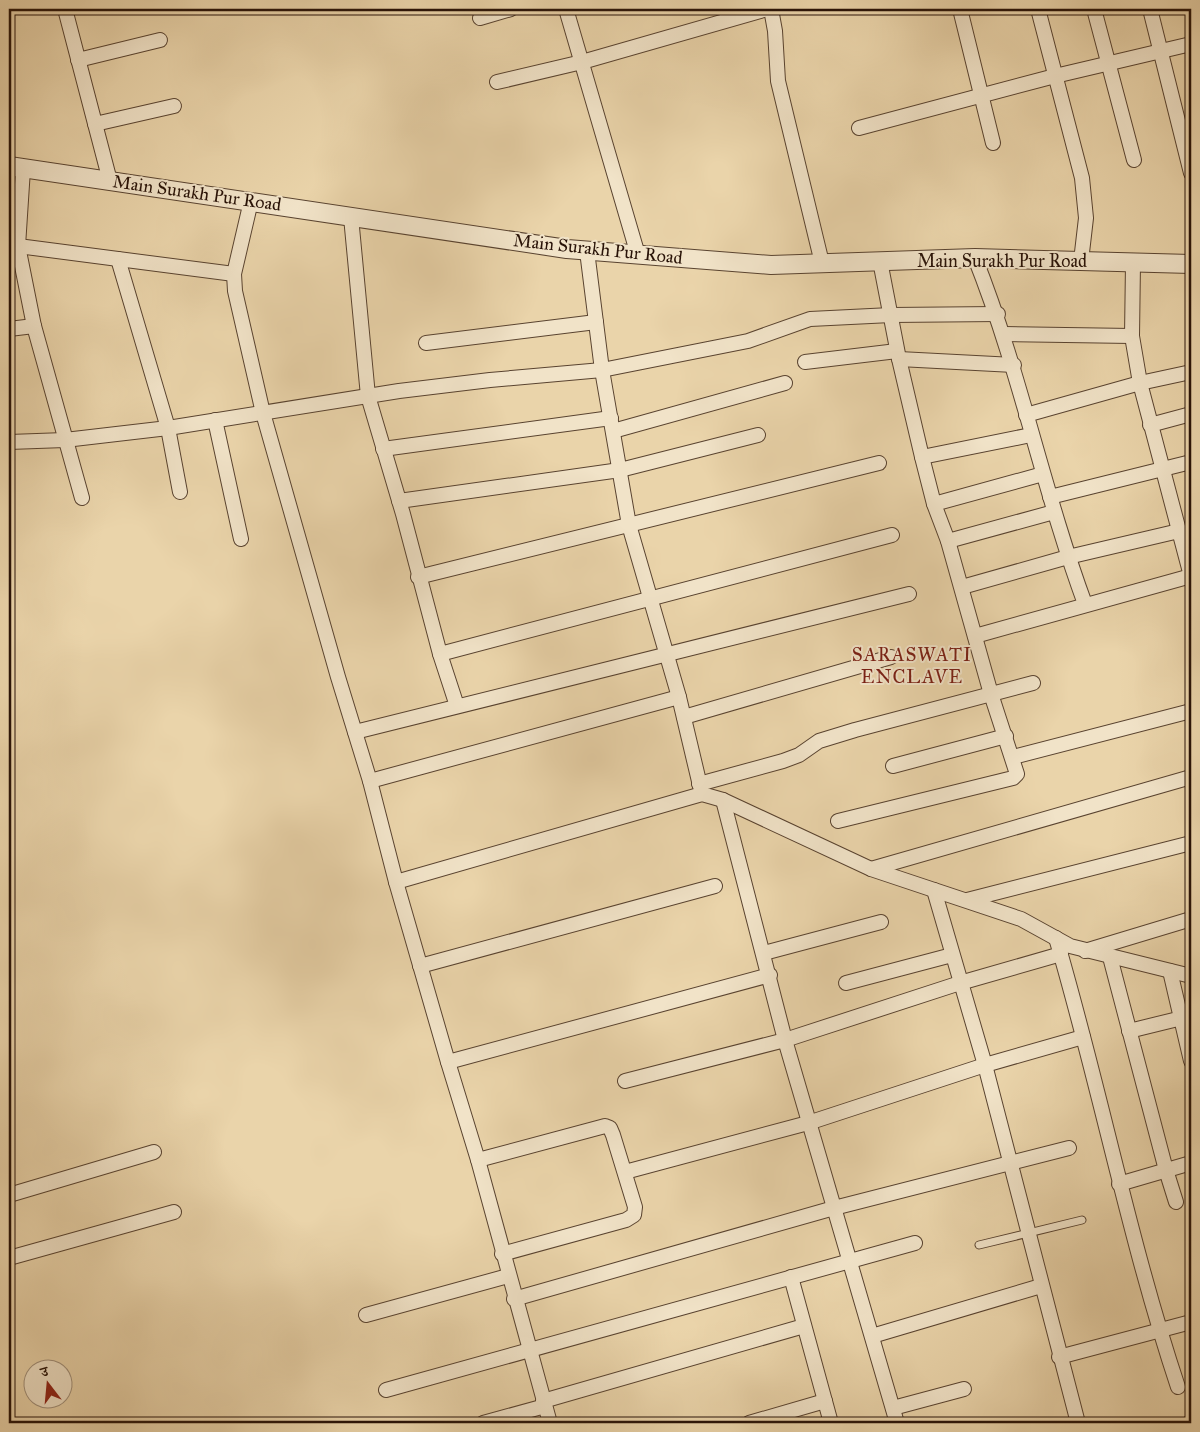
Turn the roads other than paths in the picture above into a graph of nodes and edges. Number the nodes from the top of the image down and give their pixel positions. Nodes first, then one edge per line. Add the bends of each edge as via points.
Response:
1 (510, 9) edge
2 (566, 9) edge
3 (767, 9) edge
4 (771, 9) edge
5 (960, 9) edge
6 (1038, 9) edge
7 (1094, 9) edge
8 (1150, 9) edge
9 (68, 10) edge
10 (480, 18) dead end
11 (160, 40) dead end
12 (1191, 44) edge
13 (1160, 51) junction
14 (78, 60) junction
15 (582, 62) junction
16 (1109, 63) junction
17 (1055, 76) junction
18 (497, 82) dead end
19 (982, 96) junction
20 (174, 106) dead end
21 (95, 124) junction
22 (859, 128) dead end
23 (993, 143) dead end
24 (1134, 160) dead end
25 (16, 167) edge
26 (1191, 173) edge
27 (110, 181) junction
28 (251, 201) junction
29 (351, 217) junction
30 (18, 246) junction
31 (587, 251) junction
32 (638, 255) junction
33 (118, 258) junction
34 (975, 258) junction
35 (880, 261) junction
36 (1081, 261) junction
37 (822, 263) junction
38 (1133, 263) junction
39 (1191, 264) edge
40 (234, 274) junction
41 (998, 314) junction
42 (891, 315) junction
43 (596, 322) junction
44 (34, 326) junction
45 (9, 329) edge
46 (1004, 334) junction
47 (1132, 336) junction
48 (426, 343) dead end
49 (898, 355) junction
50 (804, 362) dead end
51 (1014, 365) junction
52 (602, 370) junction
53 (1191, 372) edge
54 (785, 383) dead end
55 (1140, 383) junction
56 (368, 396) junction
57 (263, 413) junction
58 (1191, 414) edge
59 (1026, 415) junction
60 (215, 420) junction
61 (612, 424) junction
62 (1150, 425) junction
63 (168, 428) junction
64 (758, 435) dead end
65 (1031, 435) junction
66 (65, 440) junction
67 (9, 442) edge
68 (384, 449) junction
69 (922, 458) junction
70 (1191, 462) edge
71 (879, 463) dead end
72 (620, 470) junction
73 (1162, 471) junction
74 (1043, 474) junction
75 (180, 492) dead end
76 (1050, 497) junction
77 (82, 498) dead end
78 (399, 501) junction
79 (934, 504) junction
80 (1054, 512) junction
81 (629, 525) junction
82 (1179, 531) junction
83 (892, 535) dead end
84 (241, 540) dead end
85 (948, 540) junction
86 (1068, 558) junction
87 (1191, 576) edge
88 (418, 577) junction
89 (962, 586) junction
90 (910, 594) dead end
91 (650, 598) junction
92 (1085, 604) junction
93 (975, 636) junction
94 (440, 654) junction
95 (667, 654) junction
96 (891, 656) dead end
97 (1033, 683) dead end
98 (991, 694) junction
99 (679, 697) junction
100 (457, 706) junction
101 (1191, 711) edge
102 (684, 716) junction
103 (354, 732) junction
104 (1006, 736) junction
105 (1013, 758) junction
106 (893, 766) dead end
107 (1191, 777) edge
108 (370, 781) junction
109 (700, 789) junction
110 (723, 800) junction
111 (838, 820) dead end
112 (1191, 843) edge
113 (871, 869) junction
114 (396, 882) junction
115 (715, 886) dead end
116 (934, 890) junction
117 (966, 900) junction
118 (1191, 919) edge
119 (881, 922) dead end
120 (1056, 938) junction
121 (1085, 951) junction
122 (764, 953) junction
123 (1060, 954) junction
124 (952, 955) junction
125 (1110, 957) junction
126 (420, 966) junction
127 (1170, 971) junction
128 (770, 976) junction
129 (1191, 976) edge
130 (846, 983) dead end
131 (960, 983) junction
132 (1182, 1018) junction
133 (1130, 1031) junction
134 (1083, 1038) junction
135 (785, 1040) junction
136 (1191, 1061) edge
137 (448, 1062) junction
138 (985, 1065) junction
139 (625, 1081) dead end
140 (808, 1123) junction
141 (1069, 1148) dead end
142 (154, 1152) dead end
143 (478, 1160) junction
144 (1008, 1162) junction
145 (1191, 1164) edge
146 (1166, 1170) junction
147 (625, 1172) junction
148 (1119, 1184) junction
149 (9, 1195) edge
150 (1176, 1202) dead end
151 (834, 1208) junction
152 (174, 1212) dead end
153 (1082, 1220) dead end
154 (1027, 1234) junction
155 (915, 1243) dead end
156 (978, 1245) dead end
157 (502, 1254) junction
158 (9, 1258) edge
159 (850, 1261) junction
160 (508, 1276) junction
161 (791, 1278) junction
162 (1041, 1286) junction
163 (514, 1299) junction
164 (366, 1315) dead end
165 (1191, 1322) edge
166 (804, 1326) junction
167 (1159, 1330) junction
168 (872, 1336) junction
169 (529, 1352) junction
170 (1059, 1357) junction
171 (1178, 1387) dead end
172 (964, 1389) dead end
173 (386, 1390) dead end
174 (825, 1401) junction
175 (544, 1404) junction
176 (893, 1408) junction
177 (483, 1423) edge
178 (550, 1423) edge
179 (749, 1423) edge
180 (831, 1423) edge
181 (897, 1423) edge
182 (1078, 1423) edge

1 - 10 street
2 - 15 street
3 - 15 street
4 - 37 street via 778,81
5 - 19 street
6 - 17 street
7 - 16 street
8 - 13 street
9 - 14 street
11 - 14 street
12 - 13 street
13 - 16 street
13 - 26 street
14 - 21 street
15 - 18 street
15 - 32 street
16 - 17 street
16 - 24 street
17 - 19 street
17 - 36 street via 1082,178 1086,218
19 - 22 street
19 - 23 street
20 - 21 street
21 - 27 street
25 - 27 street, Main Surakh Pur Road
25 - 30 street
27 - 28 street, Main Surakh Pur Road
28 - 29 street, Main Surakh Pur Road
28 - 40 street
29 - 31 street, Main Surakh Pur Road
29 - 56 street
30 - 33 street
30 - 44 street
31 - 32 street, Main Surakh Pur Road
31 - 43 street
32 - 37 street, Main Surakh Pur Road via 771,265
33 - 40 street
33 - 63 street
34 - 35 street, Main Surakh Pur Road
34 - 36 street, Main Surakh Pur Road
34 - 41 street
35 - 37 street, Main Surakh Pur Road
35 - 42 street
36 - 38 street, Main Surakh Pur Road
38 - 39 street, Main Surakh Pur Road
38 - 47 street
40 - 57 street
41 - 42 street
41 - 46 street
42 - 49 street
42 - 52 street via 810,319 748,341
43 - 48 street
43 - 52 street
44 - 45 street
44 - 66 street
46 - 47 street
46 - 51 street
47 - 55 street
49 - 50 street
49 - 51 street
49 - 69 street
51 - 59 street
52 - 56 street
52 - 61 street
53 - 55 street
54 - 61 street
55 - 59 street
55 - 62 street
56 - 57 street
56 - 68 street
57 - 60 street
57 - 103 street
58 - 62 street
59 - 65 street
60 - 63 street
60 - 84 street
61 - 68 street
61 - 72 street
62 - 73 street
63 - 66 street
63 - 75 street
64 - 72 street
65 - 69 street
65 - 74 street
66 - 67 street
66 - 77 street
68 - 78 street
69 - 79 street
70 - 73 street
71 - 81 street
72 - 78 street
72 - 81 street
73 - 76 street
73 - 82 street
74 - 76 street
74 - 79 street
76 - 80 street
78 - 88 street
79 - 85 street
80 - 85 street
80 - 86 street
81 - 88 street
81 - 91 street
82 - 86 street
82 - 87 street
83 - 91 street
85 - 89 street
86 - 89 street
86 - 92 street
87 - 92 street
88 - 94 street
89 - 93 street
90 - 95 street
91 - 94 street
91 - 95 street
92 - 93 street
93 - 98 street
94 - 100 street
95 - 99 street
95 - 100 street
96 - 102 street
97 - 98 street
98 - 104 street
98 - 109 street via 819,741 799,755
99 - 102 street
99 - 108 street
100 - 103 street
101 - 105 street
102 - 109 street
103 - 108 street
104 - 105 street
104 - 106 street
105 - 111 street via 1017,770 1013,778
107 - 113 street
108 - 114 street
109 - 110 street
109 - 114 street
110 - 113 street
110 - 122 street
112 - 117 street
113 - 116 street
114 - 126 street
115 - 126 street
116 - 117 street
116 - 124 street
117 - 120 street via 1021,919
118 - 121 street
119 - 122 street
120 - 121 street
120 - 123 street
121 - 125 street
122 - 128 street
123 - 131 street
123 - 134 street
124 - 130 street
124 - 131 street
125 - 127 street
125 - 133 street
126 - 137 street
127 - 129 street
127 - 132 street
128 - 135 street
128 - 137 street
131 - 135 street
131 - 138 street
132 - 133 street
132 - 136 street
133 - 146 street
134 - 138 street
134 - 148 street
135 - 139 street
135 - 140 street
137 - 143 street
138 - 140 street
138 - 144 street
140 - 147 street
140 - 151 street
141 - 144 street
142 - 149 street
143 - 147 street via 605,1126 610,1128
143 - 157 street
144 - 151 street
144 - 154 street
145 - 146 street
146 - 148 street
146 - 150 street
147 - 157 street via 634,1216
148 - 167 street
151 - 159 street
151 - 163 street
152 - 158 street
153 - 154 lane
154 - 156 lane
154 - 162 street
155 - 159 street
157 - 160 street
159 - 161 street
159 - 168 street
160 - 163 street
160 - 164 street
161 - 166 street
161 - 169 street
162 - 168 street
162 - 170 street
163 - 169 street
165 - 167 street
166 - 174 street
166 - 175 street
167 - 170 street
167 - 171 street
168 - 176 street
169 - 173 street
169 - 175 street
170 - 182 street
172 - 176 street
174 - 179 street
174 - 180 street
175 - 177 street
175 - 178 street
176 - 181 street

